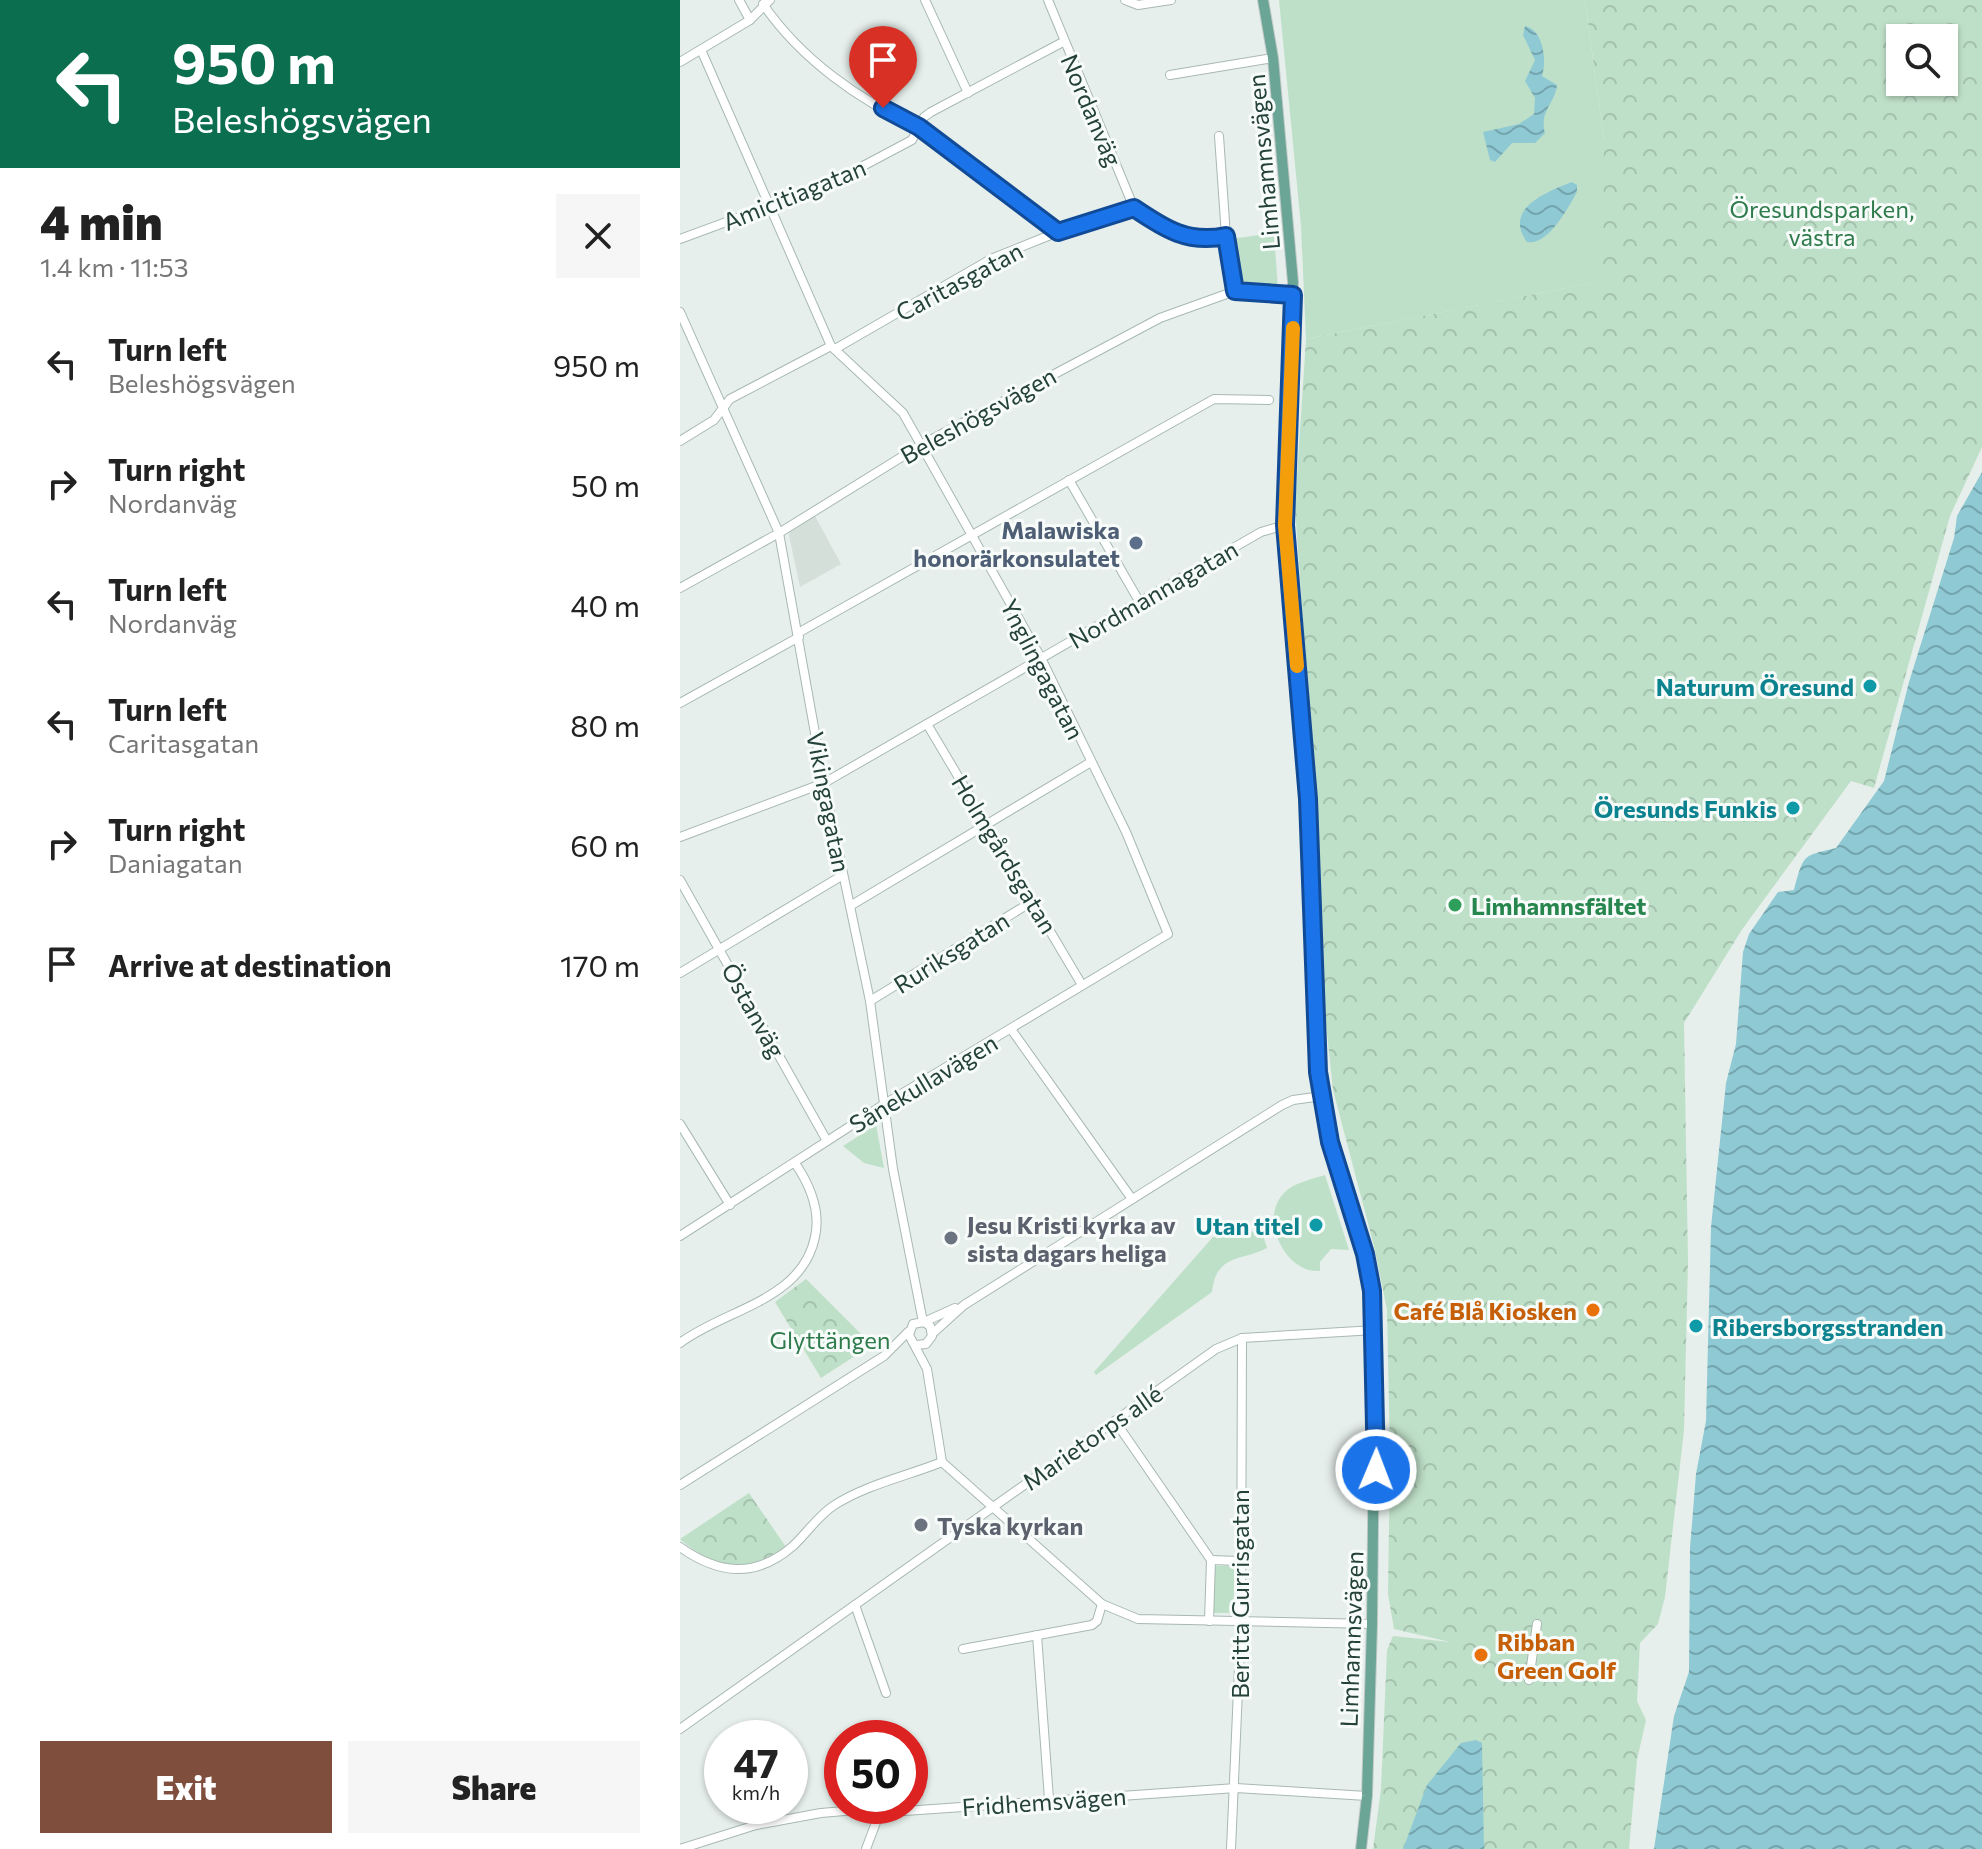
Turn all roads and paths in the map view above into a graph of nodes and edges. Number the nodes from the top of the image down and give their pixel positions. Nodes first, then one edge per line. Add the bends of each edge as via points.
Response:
1 (739, 0) edge
2 (925, 0) edge
3 (1048, 0) edge
4 (1125, 0) edge
5 (1171, 0) edge
6 (1263, 0) edge
7 (767, 2) edge
8 (750, 20) junction
9 (1063, 42) junction
10 (702, 52) junction
11 (1273, 58) junction
12 (680, 62) edge
13 (1170, 75) dead end
14 (968, 93) junction
15 (919, 127) junction
16 (1219, 136) dead end
17 (771, 208) junction
18 (1134, 208) junction
19 (1058, 232) junction
20 (1226, 236) junction
21 (680, 239) edge
22 (1235, 291) junction
23 (1293, 295) junction
24 (680, 312) edge
25 (833, 347) junction
26 (1256, 400) junction
27 (1269, 400) dead end
28 (722, 410) junction
29 (1255, 410) dead end
30 (680, 441) edge
31 (921, 445) junction
32 (1069, 480) junction
33 (1285, 525) junction
34 (779, 533) junction
35 (972, 535) junction
36 (680, 588) edge
37 (1139, 601) junction
38 (799, 635) junction
39 (1041, 658) junction
40 (680, 703) edge
41 (927, 724) junction
42 (1091, 762) junction
43 (824, 783) junction
44 (986, 823) junction
45 (680, 837) edge
46 (843, 875) junction
47 (680, 880) edge
48 (1033, 901) junction
49 (850, 906) junction
50 (1168, 934) joint
51 (720, 949) junction
52 (680, 973) edge
53 (1082, 985) junction
54 (870, 1001) junction
55 (1011, 1029) junction
56 (1322, 1096) junction
57 (883, 1105) junction
58 (680, 1124) edge
59 (827, 1141) junction
60 (795, 1163) junction
61 (1132, 1199) junction
62 (730, 1205) junction
63 (680, 1236) edge
64 (964, 1305) junction
65 (919, 1309) junction
66 (924, 1322) junction
67 (911, 1328) junction
68 (1375, 1330) junction
69 (931, 1338) junction
70 (1242, 1338) junction
71 (680, 1343) edge
72 (915, 1344) junction
73 (884, 1356) junction
74 (927, 1369) junction
75 (1115, 1421) junction
76 (942, 1462) junction
77 (680, 1485) edge
78 (993, 1506) junction
79 (680, 1547) edge
80 (1211, 1560) junction
81 (1239, 1561) junction
82 (1102, 1604) junction
83 (855, 1605) junction
84 (1209, 1621) junction
85 (1241, 1622) junction
86 (1372, 1624) junction
87 (1537, 1624) dead end
88 (1037, 1635) junction
89 (963, 1649) dead end
90 (1529, 1680) dead end
91 (886, 1693) dead end
92 (680, 1729) edge
93 (1236, 1788) junction
94 (1367, 1796) junction
95 (1049, 1799) junction
96 (928, 1809) edge
97 (824, 1813) edge
98 (875, 1824) edge
99 (680, 1849) edge
100 (866, 1849) edge
101 (1231, 1849) edge
102 (1361, 1849) edge

1 - 8 street
2 - 14 street
3 - 9 street, Nordanväg
4 - 5 street via 1138,5
6 - 11 main road, Limhamnsvägen
7 - 8 street
7 - 15 street via 782,31 829,72
8 - 10 street
9 - 14 street, Amicitiagatan
9 - 18 street, Nordanväg
10 - 12 street
10 - 17 street
11 - 13 street
11 - 23 main road, Limhamnsvägen
14 - 15 street, Amicitiagatan via 931,112
15 - 17 street, Amicitiagatan via 903,146
15 - 19 street
16 - 20 street
17 - 21 street, Amicitiagatan
17 - 25 street
18 - 19 street, Caritasgatan
18 - 20 street via 1171,233 1207,240
19 - 25 street, Caritasgatan via 991,259
20 - 22 street
22 - 23 street, Beleshögsvägen
22 - 31 street, Beleshögsvägen via 1160,318
23 - 33 main road, Limhamnsvägen
24 - 28 street, Vikingagatan
25 - 28 street, Caritasgatan via 730,399
25 - 31 street, Ynglingagatan via 903,413
26 - 27 street
26 - 29 street
26 - 32 street via 1214,399
28 - 30 street, Caritasgatan
28 - 34 street, Vikingagatan
31 - 34 street, Beleshögsvägen
31 - 35 street, Ynglingagatan
32 - 35 street
32 - 37 street
33 - 37 street, Nordmannagatan via 1270,527
33 - 56 main road, Limhamnsvägen via 1308,799
34 - 36 street, Beleshögsvägen
34 - 38 street, Vikingagatan
35 - 38 street
35 - 39 street, Ynglingagatan
37 - 39 street, Nordmannagatan
38 - 40 street
38 - 43 street, Vikingagatan
39 - 41 street, Nordmannagatan
39 - 42 street, Ynglingagatan
41 - 43 street, Nordmannagatan
41 - 44 street, Holmgårdsgatan
42 - 44 street
42 - 50 street, Ynglingagatan
43 - 45 street, Nordmannagatan
43 - 46 street, Vikingagatan
44 - 48 street, Holmgårdsgatan
44 - 49 street
46 - 49 street, Vikingagatan
46 - 51 street
47 - 51 street, Östanväg
48 - 53 street, Holmgårdsgatan
48 - 54 street, Ruriksgatan
49 - 54 street, Vikingagatan
50 - 53 street, Sånekullavägen
51 - 52 street
51 - 59 street, Östanväg
53 - 55 street, Sånekullavägen
54 - 57 street, Vikingagatan
55 - 57 street, Sånekullavägen
55 - 61 street
56 - 61 street via 1282,1105
56 - 68 main road, Limhamnsvägen via 1335,1161 1365,1254
57 - 59 street, Sånekullavägen
57 - 65 street, Vikingagatan
58 - 62 street
59 - 60 street, Sånekullavägen
60 - 62 street, Sånekullavägen
60 - 71 street via 817,1216 807,1263 766,1297
61 - 64 street
62 - 63 street, Sånekullavägen
64 - 66 street
64 - 69 street
65 - 66 street, Vikingagatan
65 - 67 street
66 - 67 street
66 - 69 street
67 - 72 street
67 - 73 street
68 - 70 street, Marietorps allé
68 - 86 main road, Limhamnsvägen
69 - 72 street
69 - 74 street
70 - 75 street, Marietorps allé via 1216,1349
70 - 81 street, Beritta Gurrisgatan
72 - 73 street
72 - 74 street
73 - 77 street
74 - 76 street
75 - 78 street, Marietorps allé
75 - 80 street
76 - 78 street
76 - 79 street via 832,1507 792,1546 756,1567 718,1569
78 - 82 street
78 - 83 street, Marietorps allé
80 - 81 street
80 - 84 street
81 - 85 street, Beritta Gurrisgatan
82 - 84 street via 1138,1619
82 - 88 street via 1092,1625
83 - 91 street
83 - 92 street, Marietorps allé
84 - 85 street
85 - 86 street
85 - 93 street, Beritta Gurrisgatan
86 - 94 main road, Limhamnsvägen
87 - 90 street
88 - 89 street
88 - 95 street
93 - 94 street, Fridhemsvägen
93 - 95 street, Fridhemsvägen
93 - 101 street, Beritta Gurrisgatan
94 - 102 main road, Limhamnsvägen
95 - 96 street, Fridhemsvägen
97 - 99 street, Fridhemsvägen via 756,1825
98 - 100 street

